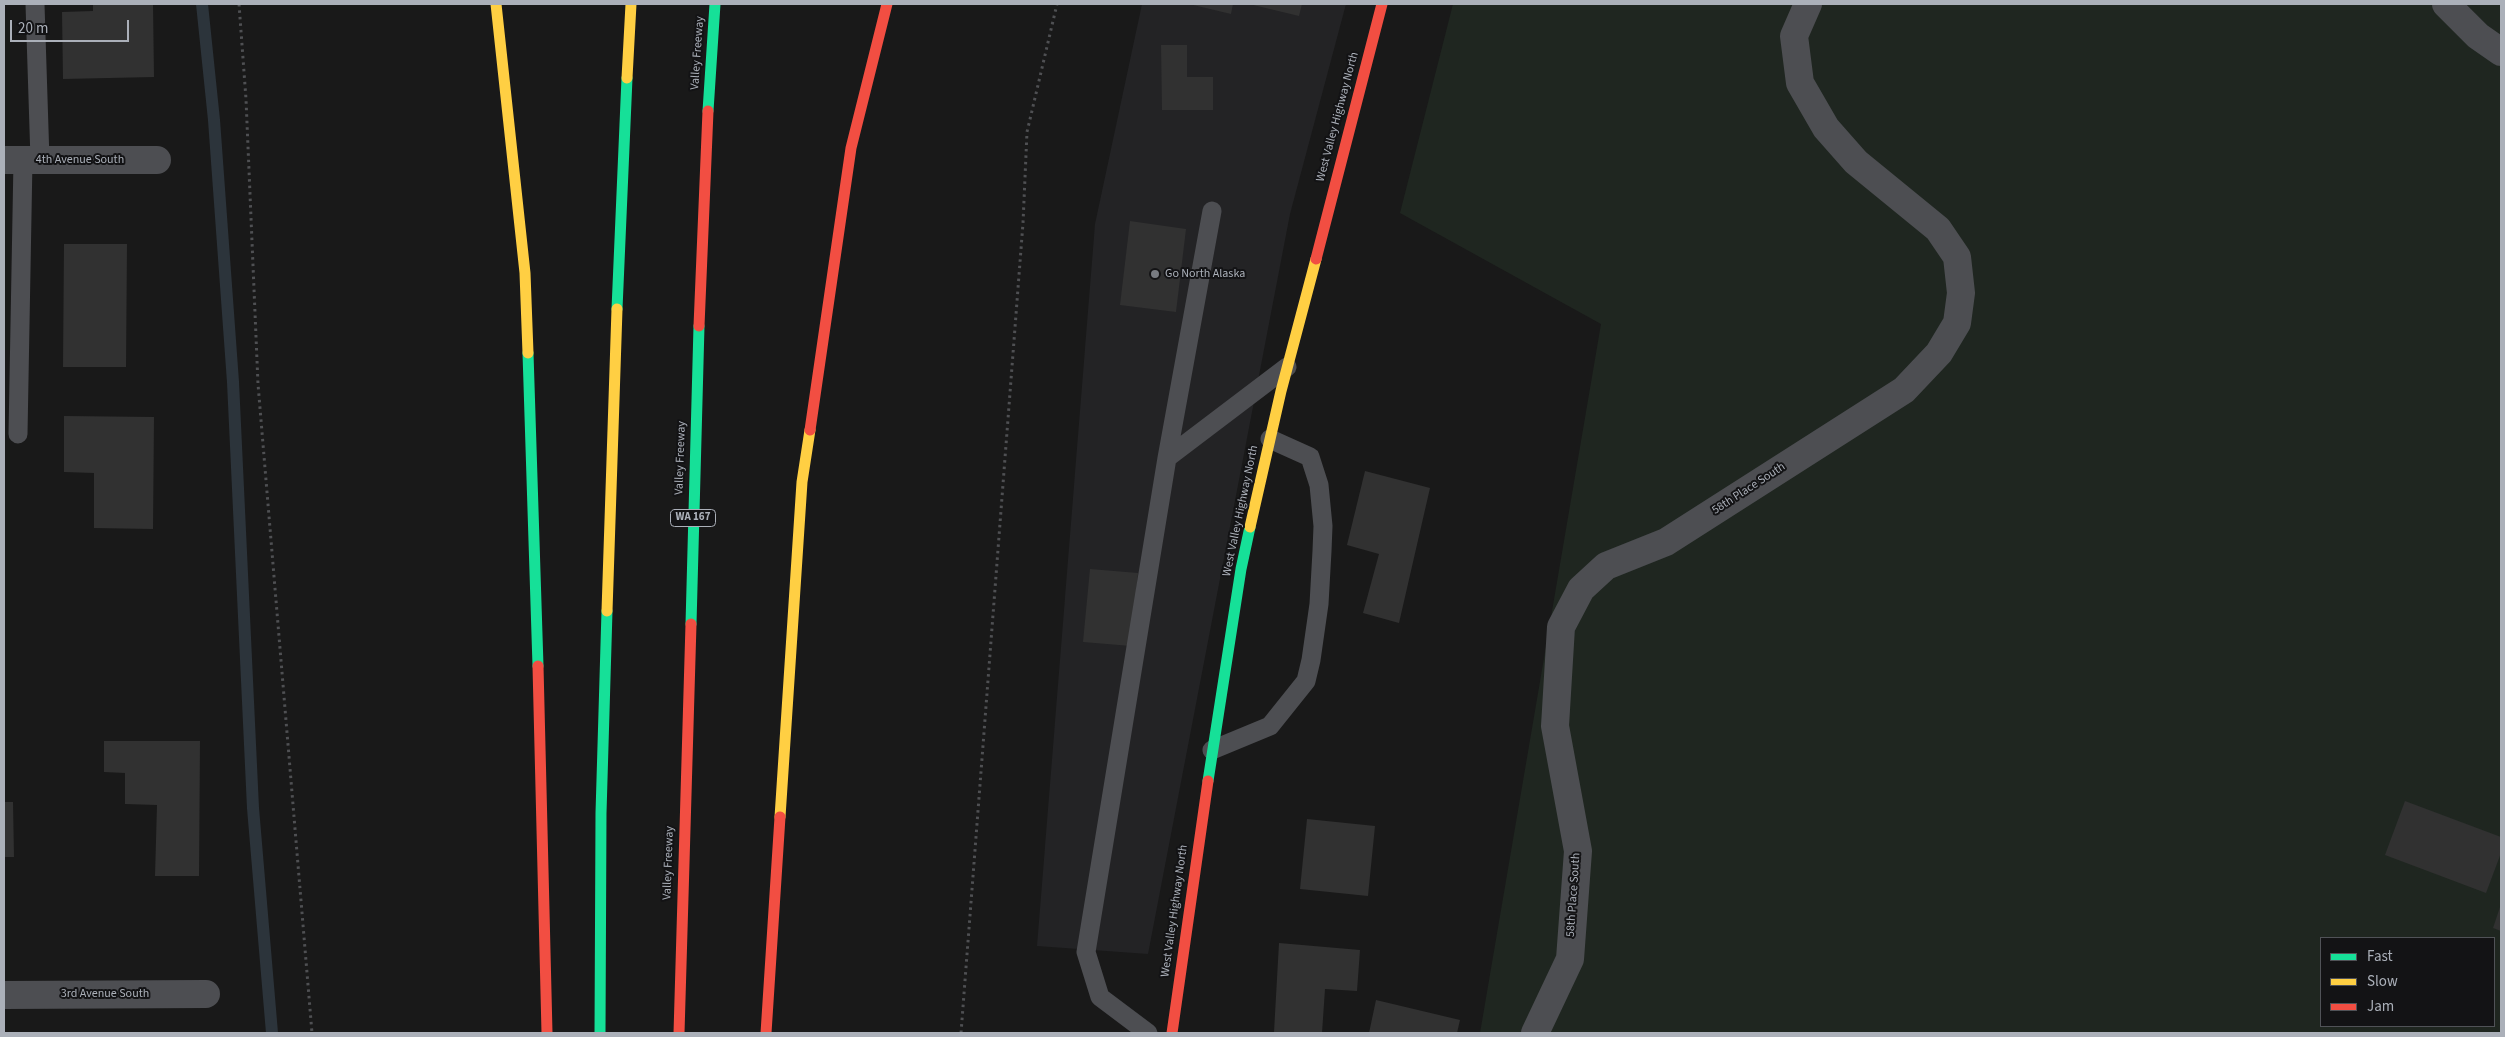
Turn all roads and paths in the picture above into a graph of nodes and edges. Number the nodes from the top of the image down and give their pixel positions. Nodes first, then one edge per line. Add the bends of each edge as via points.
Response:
1 (35, 4) edge
2 (238, 4) edge
3 (496, 4) edge
4 (631, 4) edge
5 (715, 4) edge
6 (888, 4) edge
7 (1057, 4) edge
8 (1382, 4) edge
9 (1808, 4) edge
10 (2446, 4) edge
11 (2501, 52) edge
12 (22, 160) edge
13 (157, 160) dead end
14 (1212, 211) dead end
15 (1287, 367) junction
16 (18, 434) dead end
17 (1270, 439) junction
18 (1166, 458) junction
19 (1212, 750) junction
20 (206, 994) dead end
21 (4, 995) edge
22 (312, 1033) edge
23 (547, 1033) edge
24 (600, 1033) edge
25 (679, 1033) edge
26 (766, 1033) edge
27 (961, 1033) edge
28 (1148, 1033) edge
29 (1172, 1033) edge
30 (1535, 1033) edge

1 - 12 lane
2 - 22 path via 246,99 258,384
3 - 23 main road via 525,273 544,837
4 - 24 main road via 620,189 601,813
5 - 25 main road, Valley Freeway / WA 167 via 704,170
6 - 26 main road via 851,148 802,482
7 - 27 path via 1027,132 1020,262
8 - 15 main road, West Valley Highway North
9 - 30 street, 58th Place South via 1794,36 1800,83 1826,128 1856,162 1938,228 1956,257 1961,293 1958,323 1939,353 1904,390 1666,542 1606,566 1580,589 1561,626 1555,726 1578,851 1570,959
10 - 11 street via 2478,36
12 - 13 street, 4th Avenue South
12 - 16 lane
14 - 18 lane
15 - 17 main road, West Valley Highway North
15 - 18 lane
17 - 19 main road, West Valley Highway North via 1242,569
17 - 19 lane via 1310,457 1319,485 1322,551 1312,660 1306,681 1270,726
18 - 28 lane via 1086,952 1100,997
19 - 29 main road, West Valley Highway North
20 - 21 street, 3rd Avenue South

